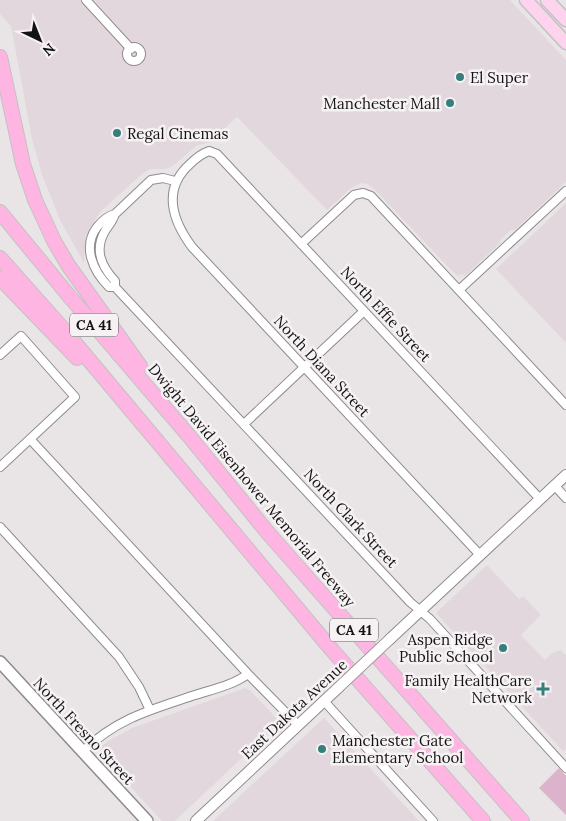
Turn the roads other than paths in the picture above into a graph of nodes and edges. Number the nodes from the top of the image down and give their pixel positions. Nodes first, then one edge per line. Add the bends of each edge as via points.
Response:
1 (86, 0) edge
2 (526, 0) edge
3 (532, 0) edge
4 (547, 0) edge
5 (566, 20) edge
6 (566, 31) edge
7 (566, 43) edge
8 (131, 49) dead end
9 (0, 57) edge
10 (176, 181) junction
11 (566, 191) edge
12 (0, 212) edge
13 (115, 214) junction
14 (301, 244) junction
15 (0, 258) edge
16 (0, 278) edge
17 (116, 287) junction
18 (459, 290) junction
19 (364, 311) junction
20 (0, 355) edge
21 (304, 367) junction
22 (566, 405) edge
23 (244, 424) junction
24 (189, 436) junction
25 (30, 439) junction
26 (166, 452) junction
27 (0, 467) edge
28 (566, 475) edge
29 (554, 486) junction
30 (566, 498) edge
31 (540, 499) junction
32 (0, 527) edge
33 (480, 555) junction
34 (421, 611) junction
35 (0, 662) edge
36 (248, 674) junction
37 (324, 701) junction
38 (150, 710) junction
39 (298, 725) junction
40 (83, 751) junction
41 (564, 763) edge
42 (147, 821) edge
43 (196, 821) edge
44 (433, 821) edge
45 (483, 821) edge
46 (522, 821) edge

1 - 8 street
2 - 7 main road
3 - 6 main road
4 - 5 main road
9 - 24 highway via 23,164 54,241
10 - 13 street via 151,180
10 - 14 street, North Effie Street via 201,154 209,151 217,154
10 - 21 street, North Diana Street via 173,204 184,236
11 - 18 street
12 - 24 highway, Dwight David Eisenhower Memorial Freeway / CA 41
13 - 17 street, North Clark Street via 102,236 99,249 104,268
13 - 17 street, North Clark Street via 108,215 95,230 89,250 101,279
14 - 18 street via 354,195 363,192 372,196
14 - 19 street, North Effie Street
15 - 26 highway, CA 41
16 - 26 highway
17 - 23 street, North Clark Street
18 - 22 street
19 - 21 street
19 - 31 street, North Effie Street
20 - 25 street via 21,336 75,397
21 - 23 street
21 - 33 street, North Diana Street
23 - 34 street, North Clark Street
24 - 46 highway, Dwight David Eisenhower Memorial Freeway / CA 41 via 268,533
25 - 27 street
25 - 36 street
26 - 45 highway, CA 41 via 332,650
28 - 29 street, East Dakota Avenue
29 - 30 street
29 - 31 street, East Dakota Avenue
31 - 33 street, East Dakota Avenue
32 - 38 street via 119,657
33 - 34 street, East Dakota Avenue
34 - 37 street, East Dakota Avenue, bridge
34 - 41 street, North Clark Street
35 - 40 main road, North Fresno Street
36 - 38 street via 231,684
36 - 39 street
37 - 39 street, East Dakota Avenue
37 - 44 street
38 - 40 street via 121,722
39 - 43 street, East Dakota Avenue
40 - 42 main road, North Fresno Street

